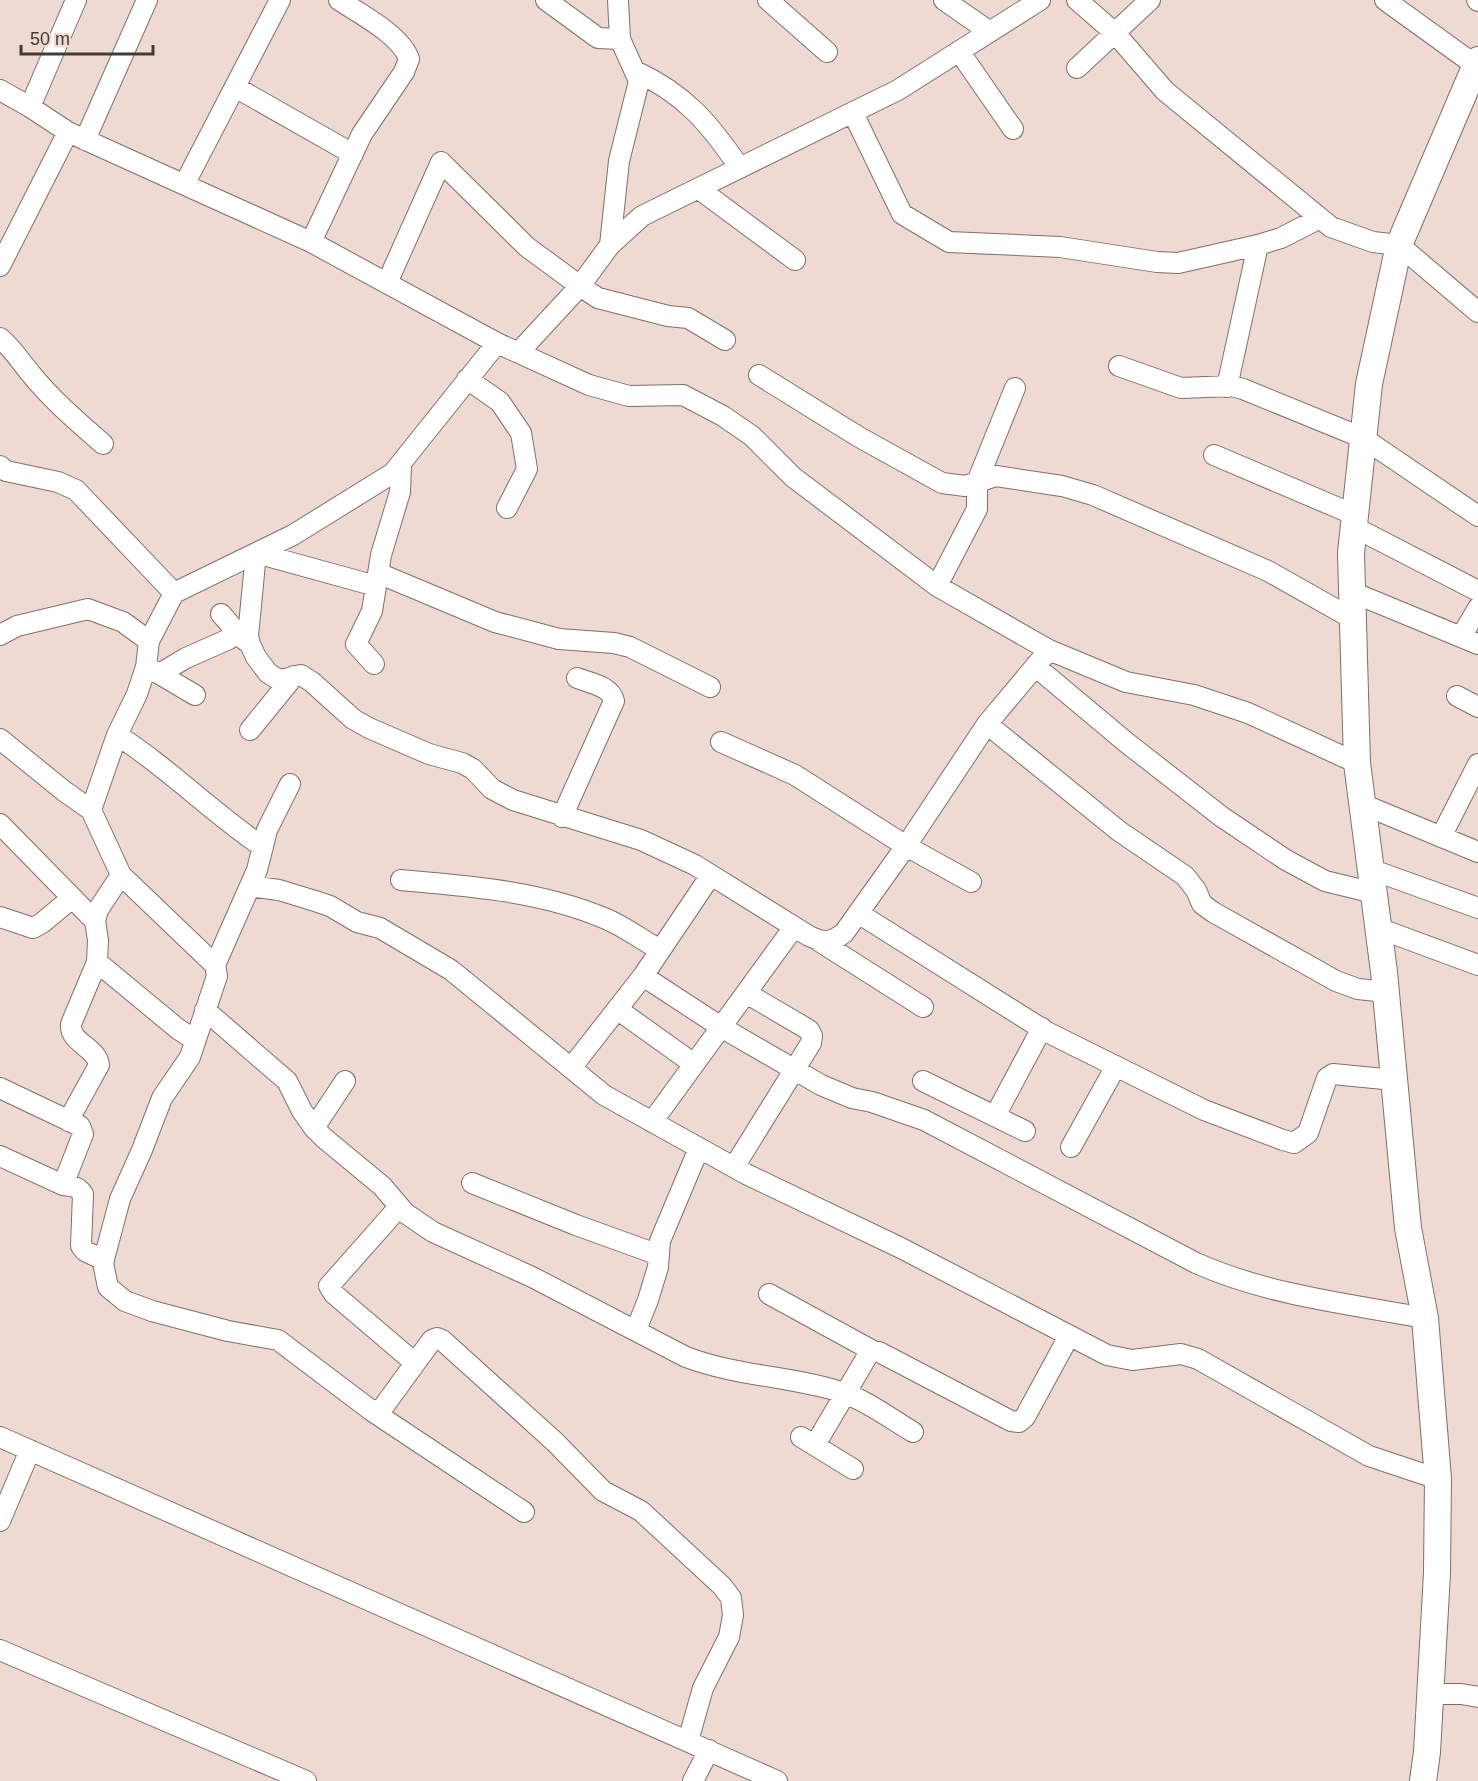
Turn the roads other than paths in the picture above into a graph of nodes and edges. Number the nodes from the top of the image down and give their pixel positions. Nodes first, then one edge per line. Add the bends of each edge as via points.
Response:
1 (76, 0) edge
2 (147, 0) edge
3 (280, 0) edge
4 (339, 0) edge
5 (546, 0) edge
6 (618, 0) edge
7 (768, 0) edge
8 (944, 0) edge
9 (1040, 0) edge
10 (1077, 0) edge
11 (1150, 0) edge
12 (1385, 0) edge
13 (990, 32) junction
14 (1115, 33) junction
15 (620, 39) junction
16 (959, 51) junction
17 (827, 52) dead end
18 (1476, 63) edge
19 (1077, 68) dead end
20 (635, 71) junction
21 (235, 87) junction
22 (0, 90) edge
23 (30, 107) junction
24 (853, 113) junction
25 (1013, 129) dead end
26 (77, 136) junction
27 (353, 154) junction
28 (740, 168) junction
29 (185, 183) junction
30 (699, 189) junction
31 (1320, 218) junction
32 (311, 242) junction
33 (1400, 244) junction
34 (610, 245) junction
35 (1258, 246) junction
36 (795, 260) dead end
37 (0, 266) edge
38 (387, 283) junction
39 (580, 286) junction
40 (1478, 312) edge
41 (0, 338) edge
42 (725, 340) dead end
43 (497, 343) junction
44 (519, 352) junction
45 (1119, 366) dead end
46 (759, 375) dead end
47 (467, 379) junction
48 (1227, 387) junction
49 (1015, 388) dead end
50 (1363, 438) junction
51 (103, 444) dead end
52 (1214, 455) dead end
53 (400, 465) junction
54 (0, 466) edge
55 (977, 482) junction
56 (507, 508) dead end
57 (1478, 516) edge
58 (1354, 521) junction
59 (256, 553) junction
60 (377, 579) junction
61 (937, 586) junction
62 (1478, 591) edge
63 (1352, 592) junction
64 (174, 593) junction
65 (1478, 608) edge
66 (221, 614) dead end
67 (1353, 619) junction
68 (0, 635) edge
69 (243, 639) junction
70 (1469, 640) edge
71 (149, 641) junction
72 (1049, 650) junction
73 (374, 664) dead end
74 (1035, 666) junction
75 (153, 670) junction
76 (294, 676) junction
77 (577, 678) dead end
78 (710, 687) dead end
79 (195, 695) dead end
80 (1457, 696) dead end
81 (1478, 707) edge
82 (987, 724) junction
83 (250, 730) dead end
84 (117, 735) junction
85 (0, 739) edge
86 (721, 742) dead end
87 (1357, 763) junction
88 (1478, 764) edge
89 (290, 784) dead end
90 (1362, 804) junction
91 (91, 810) junction
92 (562, 817) junction
93 (0, 824) edge
94 (1441, 837) junction
95 (906, 846) junction
96 (263, 847) junction
97 (1478, 852) edge
98 (121, 875) junction
99 (711, 875) junction
100 (401, 880) dead end
101 (1372, 881) junction
102 (971, 882) dead end
103 (250, 886) junction
104 (72, 898) junction
105 (1478, 908) edge
106 (858, 913) junction
107 (0, 917) edge
108 (95, 921) junction
109 (794, 927) junction
110 (1378, 928) junction
111 (819, 941) junction
112 (660, 950) junction
113 (97, 962) junction
114 (215, 964) junction
115 (1478, 964) edge
116 (643, 976) junction
117 (1386, 992) junction
118 (746, 993) junction
119 (923, 1007) dead end
120 (617, 1009) junction
121 (205, 1010) junction
122 (721, 1027) junction
123 (1042, 1028) junction
124 (195, 1040) junction
125 (694, 1064) junction
126 (1116, 1066) junction
127 (571, 1068) junction
128 (794, 1069) junction
129 (1394, 1080) junction
130 (345, 1081) dead end
131 (923, 1081) dead end
132 (0, 1088) edge
133 (995, 1116) junction
134 (68, 1121) junction
135 (652, 1122) junction
136 (315, 1128) junction
137 (1025, 1131) dead end
138 (1071, 1147) dead end
139 (699, 1148) junction
140 (0, 1156) edge
141 (734, 1167) junction
142 (472, 1183) dead end
143 (63, 1185) junction
144 (399, 1207) junction
145 (659, 1255) junction
146 (104, 1260) junction
147 (769, 1294) dead end
148 (1425, 1318) junction
149 (636, 1330) junction
150 (1069, 1336) junction
151 (873, 1351) junction
152 (415, 1363) junction
153 (845, 1394) junction
154 (372, 1411) junction
155 (913, 1432) dead end
156 (0, 1437) edge
157 (30, 1450) junction
158 (854, 1470) dead end
159 (1438, 1479) junction
160 (524, 1512) dead end
161 (0, 1521) edge
162 (0, 1650) edge
163 (1430, 1695) junction
164 (1478, 1697) edge
165 (688, 1741) junction
166 (709, 1750) junction
167 (306, 1781) edge
168 (693, 1781) edge
169 (777, 1781) edge
170 (1423, 1781) edge

1 - 23 street
2 - 26 street
3 - 21 street
4 - 27 street via 394,38 409,59
5 - 15 street via 598,38
6 - 15 street
7 - 17 street
8 - 13 street
9 - 13 street
10 - 14 street
11 - 14 street
12 - 18 street
13 - 16 street
14 - 19 street
14 - 31 street via 1165,91
15 - 20 street
16 - 24 street
16 - 25 street
18 - 33 street
20 - 28 street via 659,82 694,110
20 - 34 street via 639,81 619,161
21 - 27 street
21 - 29 street
22 - 23 street
23 - 26 street
24 - 28 street
24 - 35 street via 902,214 949,242 1060,247 1178,263
26 - 29 street
26 - 37 street
27 - 32 street
28 - 30 street
29 - 32 street
30 - 34 street via 642,216
30 - 36 street
31 - 33 street via 1331,227 1372,242
31 - 35 street
32 - 38 street
33 - 40 street
33 - 50 street via 1369,384
34 - 39 street
35 - 48 street
38 - 39 street via 441,162 527,247
38 - 43 street
39 - 42 street via 598,298 688,318
39 - 44 street
41 - 51 street via 54,399
43 - 44 street
43 - 47 street
44 - 61 street via 607,391 629,396 683,395 723,416 752,436 793,477
45 - 48 street via 1181,388
46 - 55 street via 942,483 965,486
47 - 53 street
47 - 56 street via 500,402 521,433 527,469
48 - 50 street via 1244,389
49 - 55 street
50 - 57 street
50 - 58 street
52 - 58 street
53 - 59 street via 293,535
53 - 60 street via 400,492
54 - 64 street via 76,490
55 - 61 street via 977,509
55 - 67 street via 996,476 1093,495 1268,571
58 - 62 street
58 - 63 street
59 - 60 street
59 - 64 street
59 - 69 street via 248,636
60 - 73 street via 372,610 356,644
60 - 78 street via 495,622 559,639 630,647
61 - 72 street
63 - 67 street
63 - 70 street
64 - 71 street
65 - 70 street
66 - 69 street
67 - 87 street
68 - 71 street via 17,626 88,609 123,622
69 - 75 street via 229,639
69 - 76 street via 268,673 282,680
71 - 75 street
72 - 74 street
72 - 87 street via 1126,682 1194,695 1248,713
74 - 82 street
74 - 101 street via 1222,817 1286,860 1324,881
75 - 79 street
75 - 84 street
76 - 83 street
76 - 92 street via 301,675 312,682 353,719 369,728 429,754 462,763 492,789
77 - 92 street via 608,690 614,701
80 - 81 street
82 - 95 street
82 - 117 street via 1119,831 1185,876 1202,904 1213,912 1336,981 1358,989
84 - 91 street
84 - 96 street
85 - 91 street
86 - 95 street via 795,775
87 - 90 street
88 - 94 street
89 - 96 street via 267,830
90 - 94 street
90 - 101 street
91 - 98 street
92 - 99 street via 641,840
93 - 104 street
94 - 97 street
95 - 102 street
95 - 106 street
96 - 103 street
98 - 108 street via 98,909
98 - 114 street
99 - 109 street
99 - 112 street
100 - 112 street via 544,898 606,919
101 - 105 street
101 - 110 street
103 - 114 street
103 - 127 street via 315,901 357,922 380,928 451,970
104 - 107 street via 33,928
104 - 108 street
106 - 111 street via 835,940
106 - 123 street
108 - 113 street
109 - 111 street
109 - 118 street
110 - 115 street
110 - 117 street
111 - 119 street
112 - 116 street
113 - 124 street
113 - 134 street via 70,1031 95,1055 99,1065
114 - 121 street via 217,976
116 - 120 street
116 - 122 street
117 - 129 street
118 - 122 street
118 - 128 street via 813,1036
120 - 125 street
120 - 127 street
121 - 124 street
121 - 136 street via 287,1081
122 - 125 street
122 - 128 street
123 - 126 street
123 - 133 street
124 - 146 street via 190,1057 162,1098 120,1199
125 - 135 street
126 - 129 street via 1204,1110 1294,1143 1308,1133 1327,1078 1333,1074
126 - 138 street
127 - 135 street via 604,1095
128 - 141 street
128 - 148 street via 852,1098 924,1120 1220,1274 1278,1292
129 - 148 street via 1408,1228
130 - 136 street
131 - 133 street
132 - 134 street
133 - 137 street
134 - 143 street via 80,1126 83,1134
135 - 139 street
136 - 144 street via 382,1186
139 - 141 street
139 - 145 street via 660,1241
140 - 143 street
141 - 150 street
142 - 145 street
143 - 146 street via 77,1187 83,1194 81,1246
144 - 149 street via 433,1232 532,1276
144 - 152 street via 329,1286
145 - 149 street
146 - 154 street via 108,1287 125,1301 217,1328 278,1340
147 - 151 street
148 - 159 street
149 - 153 street via 686,1358 712,1367
150 - 151 street via 1025,1418 1019,1422
150 - 159 street via 1119,1359 1181,1354 1198,1359 1368,1456
151 - 153 street
152 - 154 street via 384,1406
152 - 165 street via 432,1340 442,1340 603,1491 641,1511 731,1598 729,1637 704,1688
153 - 155 street
153 - 158 street via 808,1441
154 - 160 street
156 - 157 street
157 - 161 street
157 - 165 street
159 - 163 street
162 - 167 street
163 - 164 street
163 - 170 street
165 - 166 street
166 - 168 street
166 - 169 street

